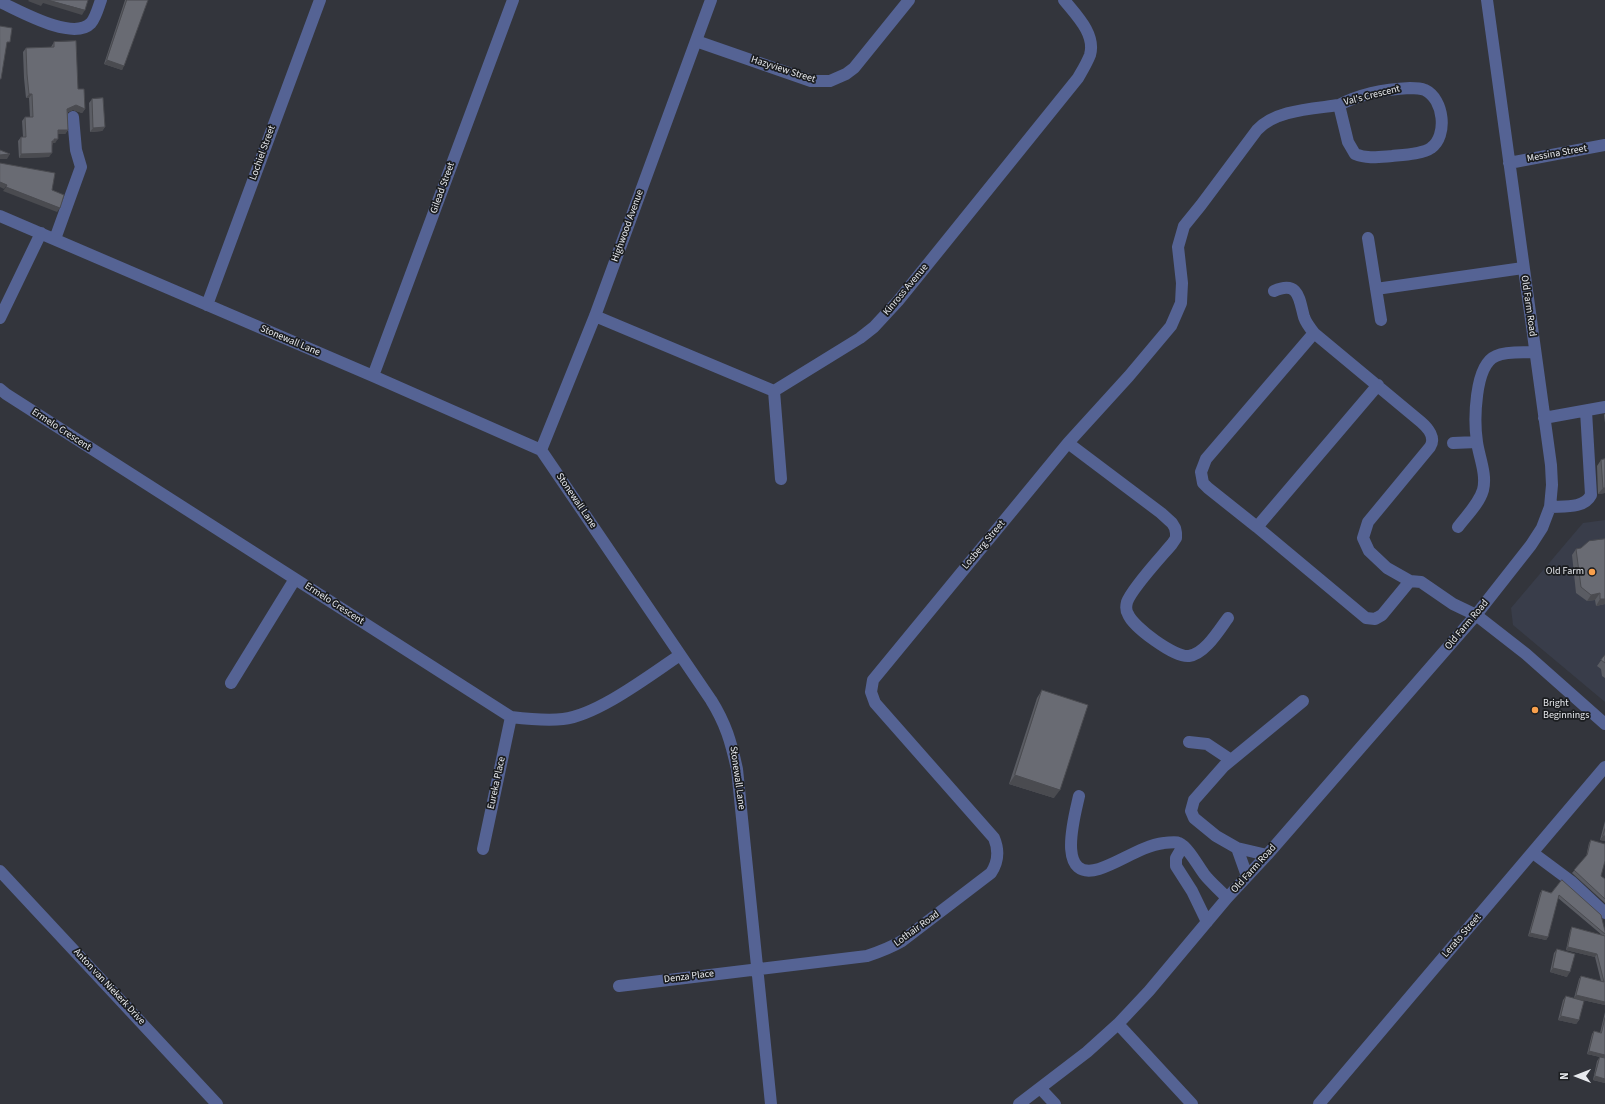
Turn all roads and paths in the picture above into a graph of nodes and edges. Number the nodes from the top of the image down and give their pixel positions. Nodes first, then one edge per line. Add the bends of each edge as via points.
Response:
1 (101, 0) edge
2 (320, 0) edge
3 (513, 0) edge
4 (711, 0) edge
5 (909, 0) edge
6 (1064, 0) edge
7 (1487, 0) edge
8 (0, 2) edge
9 (696, 41) junction
10 (1339, 105) junction
11 (73, 117) dead end
12 (1605, 145) edge
13 (1509, 162) junction
14 (0, 216) edge
15 (1184, 226) joint
16 (41, 233) junction
17 (1368, 238) dead end
18 (55, 239) junction
19 (1523, 268) junction
20 (1376, 289) junction
21 (1274, 291) dead end
22 (207, 306) junction
23 (595, 316) junction
24 (0, 318) edge
25 (1381, 320) dead end
26 (1314, 333) junction
27 (1535, 352) junction
28 (374, 376) junction
29 (1378, 385) junction
30 (0, 389) edge
31 (774, 391) junction
32 (1605, 407) edge
33 (1586, 411) junction
34 (1544, 418) junction
35 (1477, 442) junction
36 (1068, 444) junction
37 (1453, 444) dead end
38 (541, 450) junction
39 (781, 479) dead end
40 (1550, 507) junction
41 (1256, 527) junction
42 (1458, 527) dead end
43 (295, 579) junction
44 (1410, 581) junction
45 (1476, 615) junction
46 (1228, 618) dead end
47 (680, 655) junction
48 (231, 683) dead end
49 (1303, 701) dead end
50 (511, 717) junction
51 (1605, 724) edge
52 (1189, 742) dead end
53 (1231, 760) junction
54 (1605, 767) edge
55 (1080, 796) dead end
56 (1183, 846) junction
57 (1235, 847) junction
58 (998, 848) joint
59 (483, 849) dead end
60 (1533, 853) junction
61 (1267, 855) junction
62 (0, 872) edge
63 (1248, 876) junction
64 (1228, 898) junction
65 (1605, 913) edge
66 (1207, 922) junction
67 (758, 969) junction
68 (619, 986) dead end
69 (1118, 1024) junction
70 (1040, 1088) junction
71 (1025, 1103) edge
72 (217, 1104) edge
73 (772, 1104) edge
74 (1056, 1104) edge
75 (1192, 1104) edge
76 (1319, 1104) edge

1 - 8 street via 91,23 73,28 50,25
2 - 22 street, Lochiel Street
3 - 28 street, Gilead Street
4 - 9 street, Highwood Avenue
5 - 9 street, Hazyview Street via 854,68 842,77 830,81 811,81
6 - 31 street, Kinross Avenue via 1080,19 1089,37 1091,48 1078,78 887,314 860,338
7 - 13 street, Old Farm Road
9 - 23 street, Highwood Avenue
10 - 10 street, Val's Crescent via 1348,142 1355,154 1360,156 1401,155 1426,151 1435,144 1441,134 1439,108 1425,90 1398,89 1352,99
10 - 15 street, Val's Crescent via 1288,113 1268,120 1256,130
11 - 18 street via 76,150 81,167
12 - 13 street, Messina Street
13 - 19 street, Old Farm Road
14 - 16 street, Stonewall Lane
15 - 36 street, Losberg Street via 1178,248 1182,283 1181,303 1175,320
16 - 18 street, Stonewall Lane
16 - 24 street
17 - 20 street
18 - 22 street, Stonewall Lane
19 - 20 street
19 - 27 street, Old Farm Road
20 - 25 street
21 - 26 street via 1283,288 1297,292 1306,321
22 - 28 street, Stonewall Lane
23 - 31 street
23 - 38 street, Highwood Avenue
26 - 29 street
26 - 41 street via 1203,465 1202,477 1208,488
27 - 34 street, Old Farm Road
27 - 35 street via 1501,355 1486,365 1477,393
28 - 38 street, Stonewall Lane
29 - 41 street
29 - 44 street via 1426,426 1432,438 1430,447 1365,526 1365,544 1375,558
30 - 43 street, Ermelo Crescent
31 - 39 street
32 - 33 street
33 - 34 street
33 - 40 street via 1591,495 1587,501 1579,504
34 - 40 street, Old Farm Road via 1552,485
35 - 37 street
35 - 42 street via 1484,476 1482,491
36 - 46 street via 1161,513 1175,528 1176,538 1138,585 1128,602 1127,611 1132,622 1169,651 1189,656 1198,654
36 - 58 street, Losberg Street via 877,674 871,685 875,703 987,829
38 - 47 street, Stonewall Lane
40 - 45 street, Old Farm Road via 1542,528
41 - 44 street via 1366,618 1375,619 1382,615
43 - 48 street
43 - 50 street, Ermelo Crescent
44 - 45 street via 1422,582 1453,604
45 - 51 street via 1526,654
45 - 61 street, Old Farm Road
47 - 50 street, Ermelo Crescent via 592,711 564,719
47 - 67 street, Stonewall Lane via 722,718 732,742
49 - 53 street
50 - 59 street, Eureka Place
52 - 53 street via 1207,744
53 - 57 street via 1197,796 1191,811 1197,822
54 - 60 street, Lerato Street
55 - 56 street via 1070,833 1074,861 1079,868 1098,869 1155,845 1177,842
56 - 64 street
56 - 66 street via 1176,858 1176,866
57 - 61 street
57 - 63 street
58 - 67 street, Lothair Road via 997,863 991,873 890,948 866,956
60 - 65 street via 1572,882
60 - 76 street, Lerato Street
61 - 63 street, Old Farm Road
62 - 72 street, Anton van Niekerk Drive
63 - 64 street, Old Farm Road
64 - 66 street, Old Farm Road
66 - 69 street, Old Farm Road
67 - 68 street, Denza Place
67 - 73 street, Stonewall Lane
69 - 70 street, Old Farm Road
69 - 75 street
70 - 71 street, Old Farm Road
70 - 74 street

